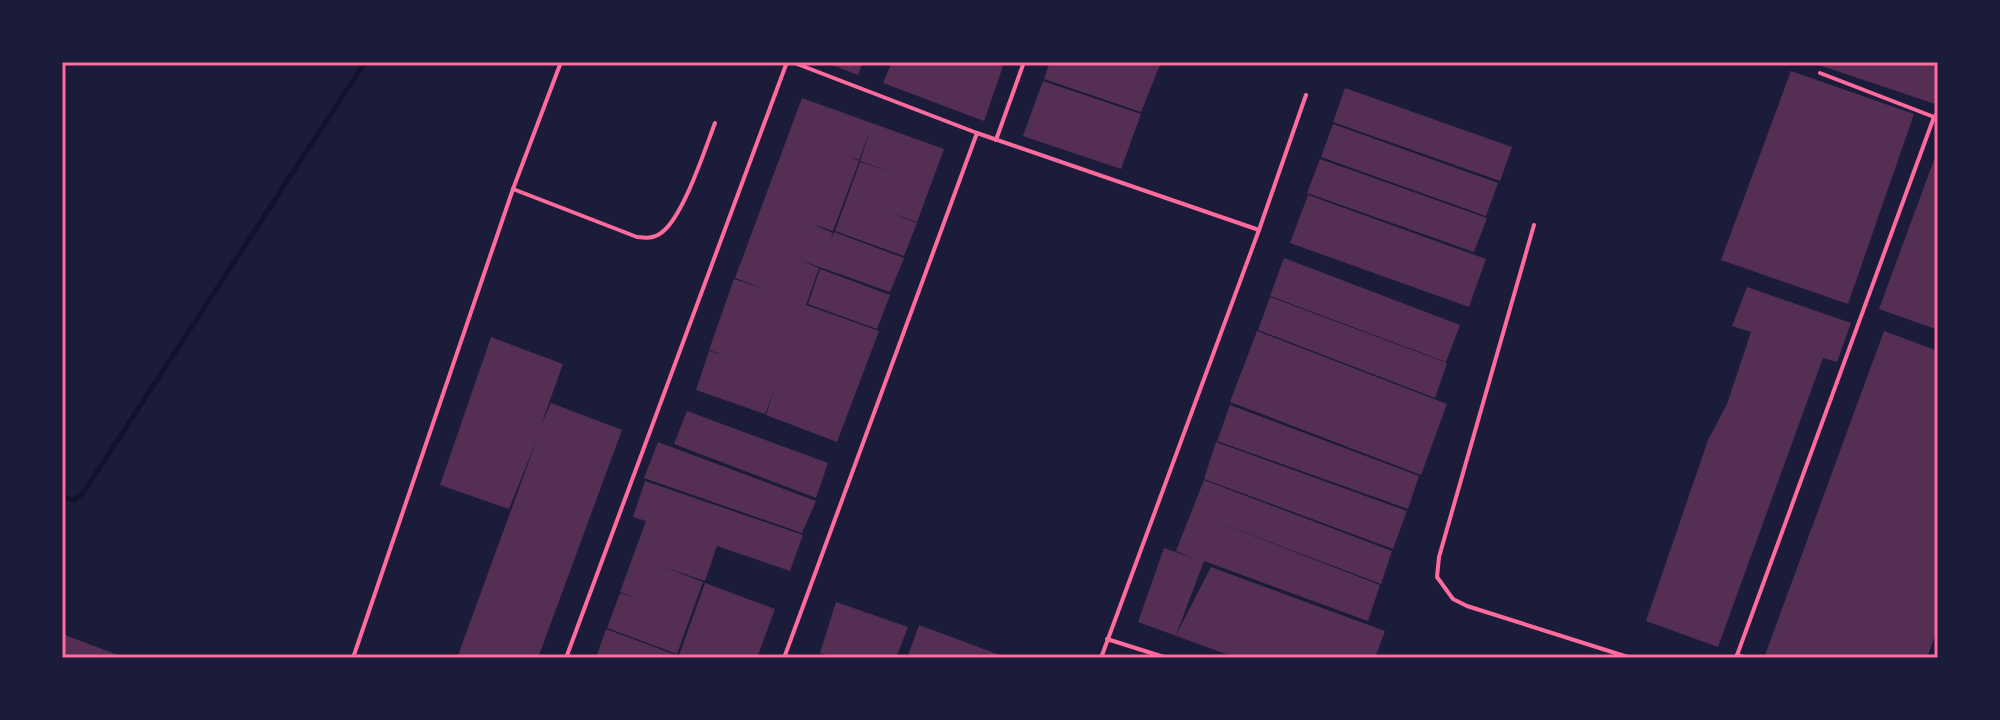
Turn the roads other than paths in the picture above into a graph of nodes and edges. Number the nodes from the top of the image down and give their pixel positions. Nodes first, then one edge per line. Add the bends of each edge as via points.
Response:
1 (561, 62) edge
2 (790, 62) edge
3 (1024, 62) edge
4 (1820, 73) dead end
5 (1306, 95) dead end
6 (1936, 115) edge
7 (715, 123) dead end
8 (977, 133) junction
9 (996, 140) junction
10 (513, 189) junction
11 (1534, 225) dead end
12 (1259, 230) junction
13 (1107, 639) junction
14 (1737, 656) edge
15 (353, 658) edge
16 (566, 658) edge
17 (784, 658) edge
18 (1101, 658) edge
19 (1167, 658) edge
20 (1631, 658) edge
21 (1746, 658) edge

1 - 10 lane
2 - 8 lane
2 - 16 lane
3 - 9 lane
4 - 6 lane
5 - 12 lane
6 - 14 lane
7 - 10 lane via 672,223 649,238
8 - 9 lane
8 - 17 lane
9 - 12 lane
10 - 15 lane
11 - 20 lane via 1437,577 1453,599 1467,606
12 - 13 lane
13 - 18 lane
13 - 19 lane
14 - 21 lane

